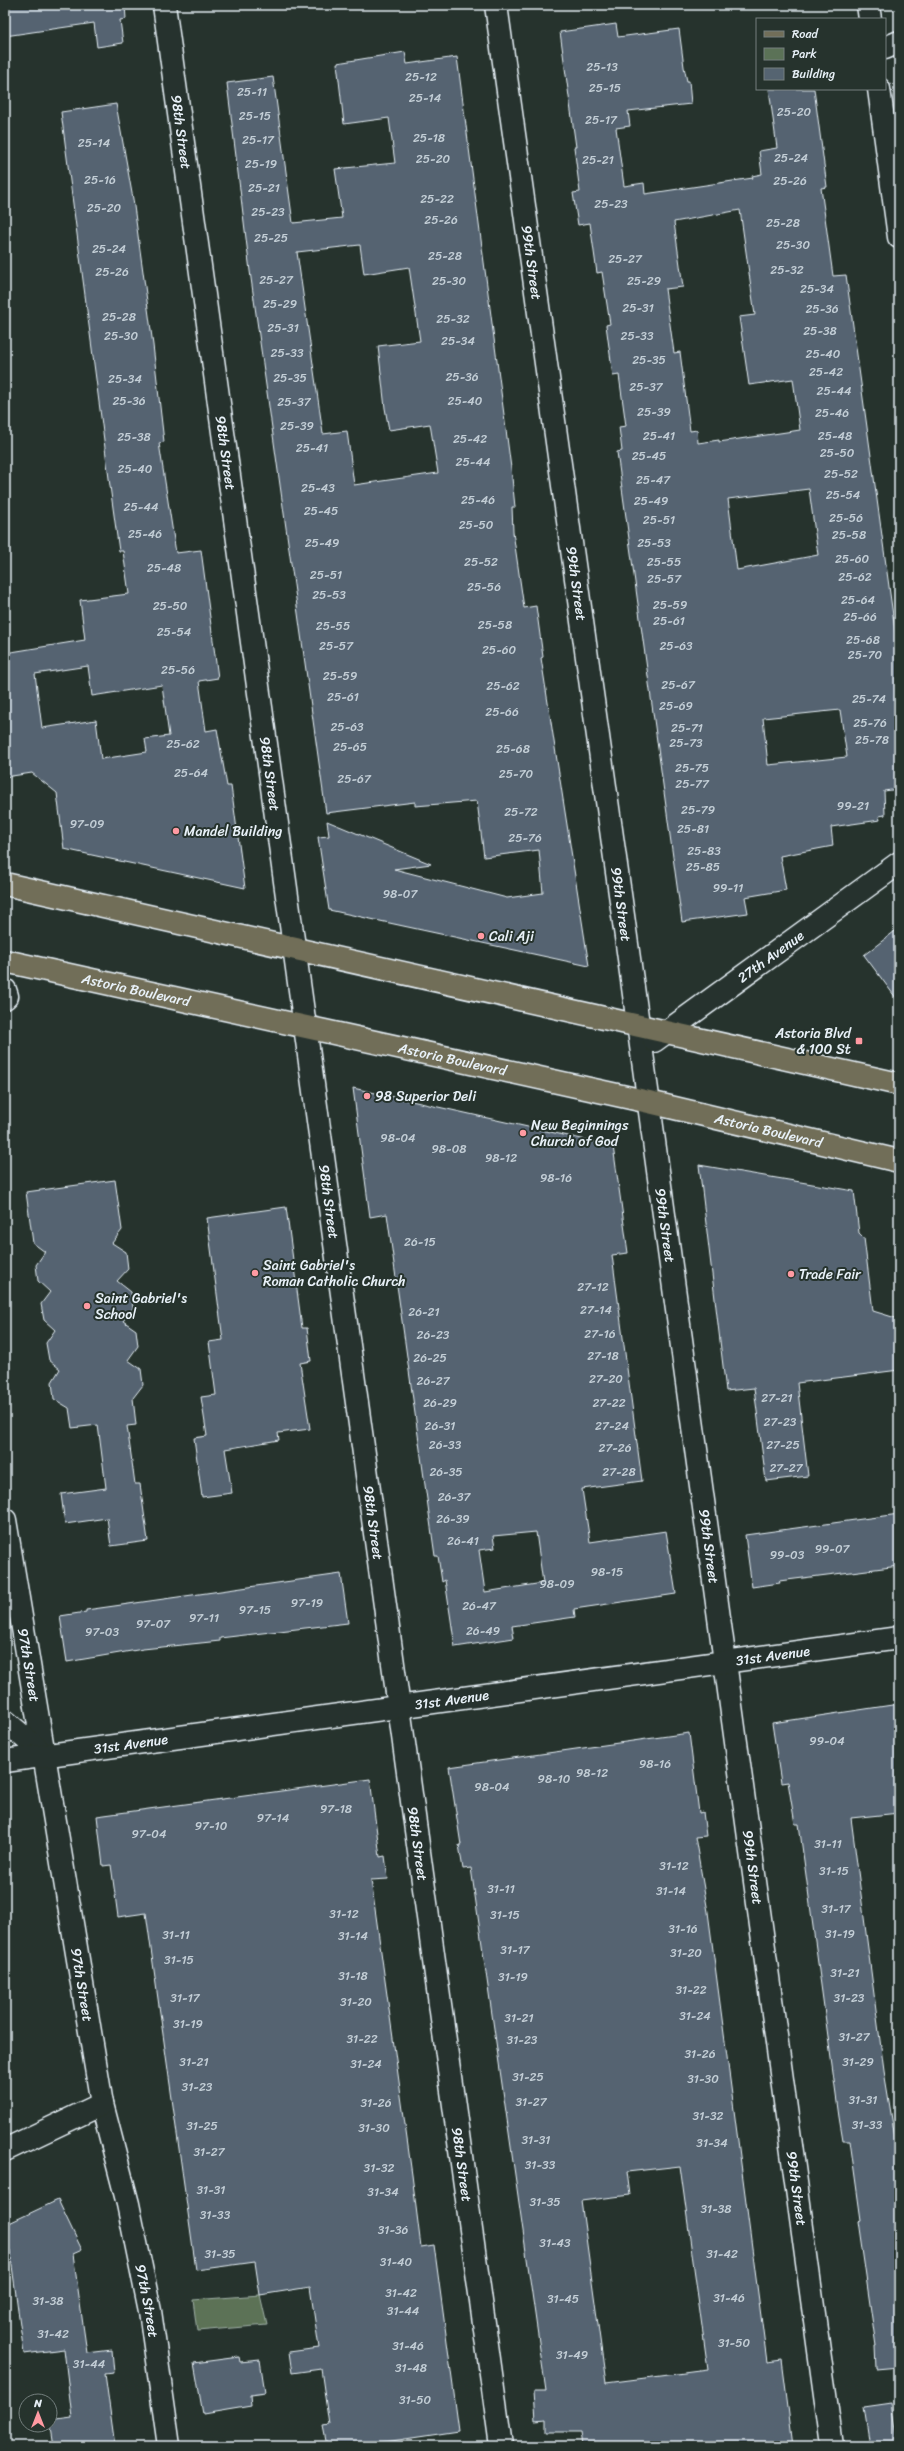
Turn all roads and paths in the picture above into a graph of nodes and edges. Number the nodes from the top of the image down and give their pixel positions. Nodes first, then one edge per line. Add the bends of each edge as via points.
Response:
1 (164, 5) edge
2 (496, 5) edge
3 (868, 5) edge
4 (870, 18) edge
5 (899, 42) edge
6 (886, 48) edge
7 (879, 90) edge
8 (899, 237) edge
9 (899, 863) edge
10 (5, 884) edge
11 (295, 948) junction
12 (5, 961) edge
13 (5, 990) edge
14 (5, 998) edge
15 (305, 1026) junction
16 (638, 1026) junction
17 (666, 1032) junction
18 (641, 1050) junction
19 (899, 1084) edge
20 (649, 1102) junction
21 (899, 1161) edge
22 (5, 1520) edge
23 (899, 1638) edge
24 (725, 1662) junction
25 (400, 1706) junction
26 (5, 1721) edge
27 (45, 1755) junction
28 (5, 1761) edge
29 (102, 2104) junction
30 (5, 2150) edge
31 (169, 2446) edge
32 (501, 2446) edge
33 (832, 2446) edge

1 - 11 street, 98th Street
2 - 16 street, 99th Street
3 - 4 street
5 - 6 street
7 - 8 street
9 - 17 street, 27th Avenue
10 - 11 main road
11 - 15 street, 98th Street
11 - 16 main road
12 - 15 main road, Astoria Boulevard
13 - 14 street
15 - 20 main road, Astoria Boulevard
15 - 25 street, 98th Street
16 - 17 main road
16 - 18 street, 99th Street
17 - 18 street, 27th Avenue
17 - 19 main road
18 - 20 street, 99th Street
20 - 21 main road, Astoria Boulevard
20 - 24 street, 99th Street
22 - 27 street, 97th Street
23 - 24 street, 31st Avenue
24 - 25 street, 31st Avenue
24 - 33 street, 99th Street
25 - 27 street, 31st Avenue
25 - 32 street, 98th Street
26 - 27 street
27 - 28 street, 31st Avenue
27 - 29 street, 97th Street
29 - 30 street
29 - 31 street, 97th Street via 128,2204 150,2311

